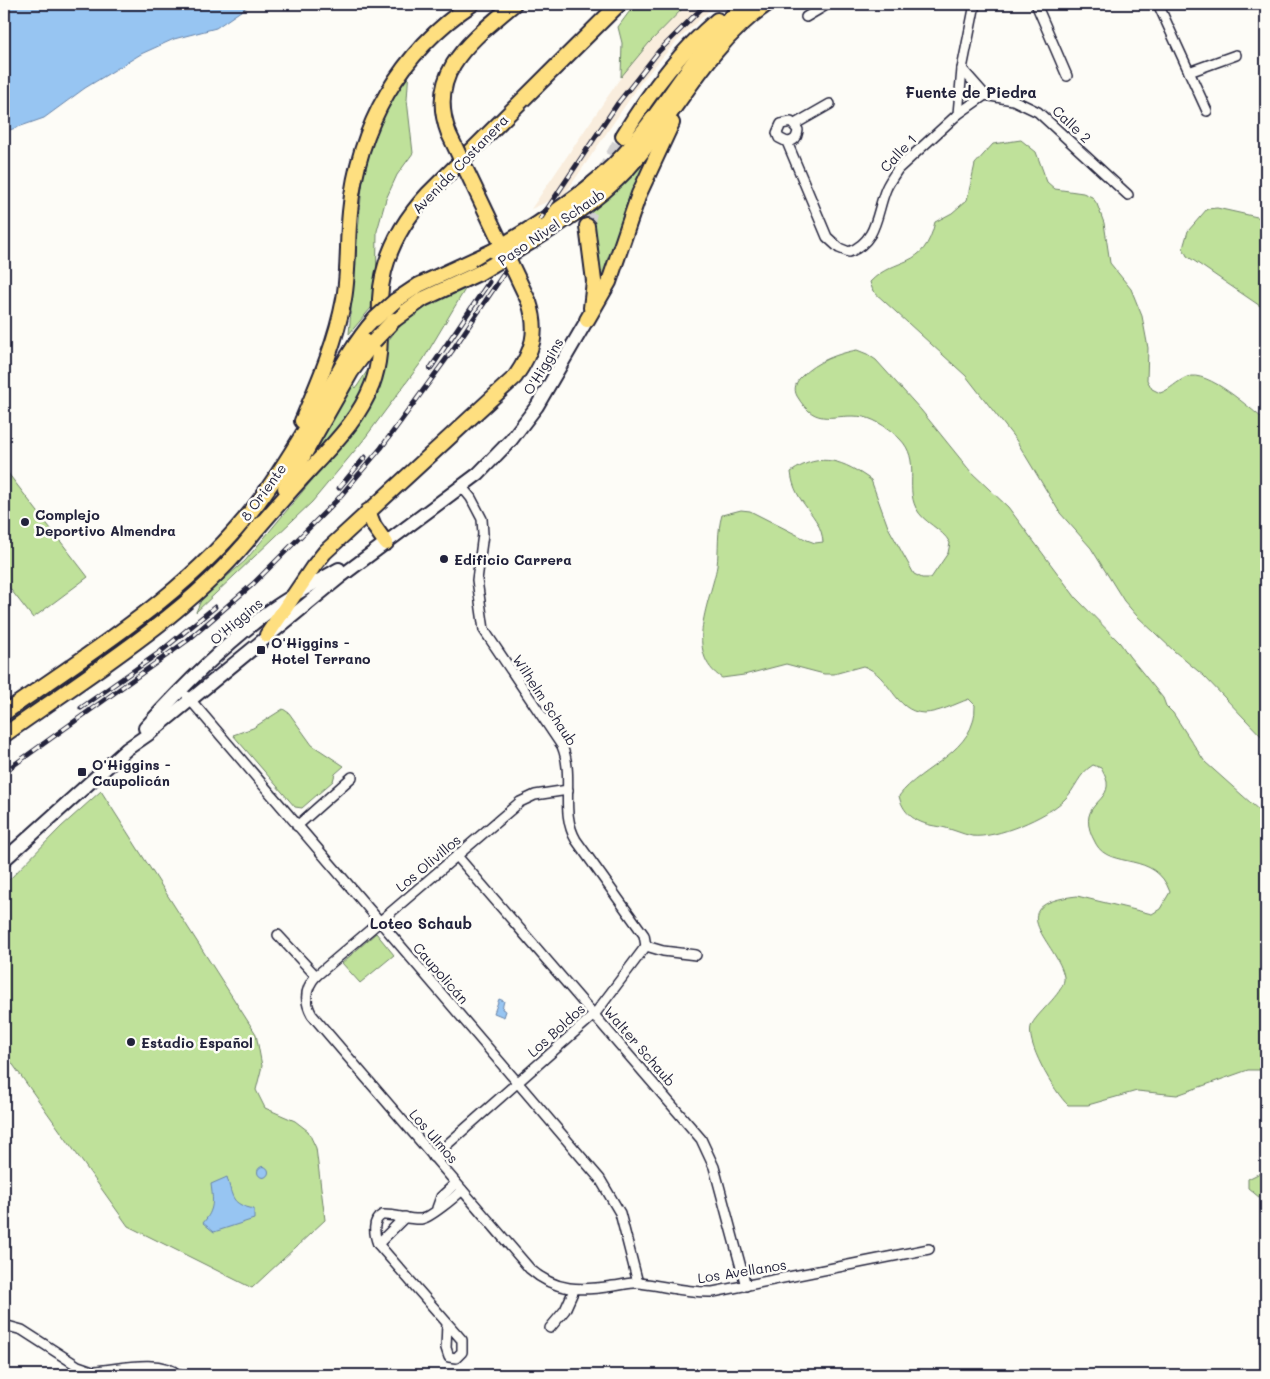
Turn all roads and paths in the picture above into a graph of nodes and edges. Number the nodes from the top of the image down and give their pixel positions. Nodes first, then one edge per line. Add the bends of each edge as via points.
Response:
1 (472, 4) edge
2 (514, 4) edge
3 (521, 4) edge
4 (618, 4) edge
5 (737, 4) edge
6 (745, 4) edge
7 (767, 4) edge
8 (828, 4) edge
9 (975, 4) edge
10 (1036, 4) edge
11 (1158, 4) edge
12 (806, 17) dead end
13 (496, 20) junction
14 (1236, 55) dead end
15 (962, 69) junction
16 (1189, 72) junction
17 (1067, 76) dead end
18 (696, 78) junction
19 (985, 95) junction
20 (830, 104) dead end
21 (1207, 111) dead end
22 (958, 114) junction
23 (795, 124) junction
24 (623, 136) tunnel mouth
25 (647, 136) junction
26 (787, 142) junction
27 (1128, 195) dead end
28 (587, 226) tunnel mouth
29 (493, 251) joint
30 (592, 266) junction
31 (614, 272) junction
32 (462, 280) joint
33 (587, 320) junction
34 (283, 465) junction
35 (462, 487) junction
36 (368, 511) junction
37 (257, 529) junction
38 (386, 543) junction
39 (293, 595) junction
40 (267, 635) junction
41 (185, 694) junction
42 (4, 713) edge
43 (4, 735) edge
44 (352, 777) dead end
45 (568, 790) junction
46 (297, 826) junction
47 (457, 856) junction
48 (4, 860) edge
49 (379, 922) junction
50 (278, 935) dead end
51 (646, 946) junction
52 (696, 955) dead end
53 (316, 976) junction
54 (594, 1015) junction
55 (518, 1083) junction
56 (434, 1157) junction
57 (459, 1186) junction
58 (405, 1217) junction
59 (378, 1244) junction
60 (929, 1249) dead end
61 (638, 1283) junction
62 (746, 1286) junction
63 (574, 1290) junction
64 (447, 1323) dead end
65 (4, 1325) edge
66 (550, 1328) dead end
67 (92, 1371) junction
68 (104, 1375) edge
69 (179, 1375) edge

1 - 34 main road via 445,24 412,56 392,84 369,129 353,185 346,282 337,330
2 - 13 main road
3 - 13 main road
4 - 37 main road, Avenida Costanera via 411,214 394,243 384,273 380,297 380,350 366,399 344,434
5 - 24 main road via 679,56
6 - 25 main road via 703,47
7 - 18 main road via 732,33
8 - 12 street
9 - 15 street
10 - 17 street
11 - 16 street
13 - 36 main road, bridge via 460,54 445,79 441,110 448,134 529,302 534,317 534,336 527,359 516,377
14 - 16 street
15 - 19 street
15 - 22 street
16 - 21 street
18 - 25 main road
18 - 31 main road via 643,184
19 - 22 street
19 - 27 street, Calle 2 via 1013,100 1038,112
20 - 23 street, Calle 1
22 - 26 street, Calle 1 via 898,169 885,190 870,237 850,252 839,248 827,237
23 - 26 street via 798,136
23 - 26 street, Calle 1 via 786,122 778,128 779,138
25 - 29 main road, Paso Nivel Schaub, bridge via 593,185
25 - 32 main road, Paso Nivel Schaub, bridge via 609,188 534,240
28 - 30 main road
29 - 34 main road, 8 Oriente, bridge via 420,285 375,319 354,347
30 - 31 main road via 603,272
30 - 33 main road via 594,294
31 - 33 main road
32 - 37 main road, 8 Oriente, bridge via 423,299 394,320 374,341 351,372 286,486
33 - 35 main road, O'Higgins via 554,380 524,423 492,460
34 - 42 main road, 8 Oriente via 238,526 181,584 122,631
35 - 38 main road, O'Higgins
35 - 45 street, Wilhelm Schaub via 482,519 477,580 484,630 562,746 567,761
36 - 38 main road
36 - 39 main road via 319,559
37 - 43 main road, 8 Oriente via 211,578 161,621
38 - 39 main road, O'Higgins
38 - 40 main road, O'Higgins
39 - 40 main road
39 - 41 main road, O'Higgins via 251,626
40 - 41 main road, O'Higgins
41 - 46 street, Caupolicán
41 - 48 main road, O'Higgins
44 - 46 street
45 - 47 street, Los Olivillos via 524,799
45 - 51 street, Wilhelm Schaub via 568,822 572,834 644,935
46 - 49 street, Caupolicán
47 - 49 street, Los Olivillos
47 - 54 street, Walter Schaub
49 - 53 street, Los Olivillos
49 - 55 street, Caupolicán
50 - 53 street
51 - 52 street
51 - 54 street, Los Boldos
53 - 56 street, Los Ulmos via 306,998 312,1015
54 - 55 street, Los Boldos
54 - 62 street, Walter Schaub via 694,1129 707,1149
55 - 56 street, Los Boldos
55 - 61 street, Caupolicán via 608,1189 624,1227
56 - 57 street, Los Ulmos
57 - 58 street via 441,1197 437,1208 423,1219
57 - 63 street, Los Ulmos via 530,1269 550,1283
58 - 59 street
58 - 59 street via 386,1214 378,1218 375,1234
59 - 64 street
60 - 62 street, Los Avellanos
61 - 62 street, Los Avellanos via 691,1292
61 - 63 street, Los Avellanos
63 - 66 street via 565,1310
65 - 67 street via 22,1330 57,1355
67 - 68 street
67 - 69 street via 151,1367 165,1368

